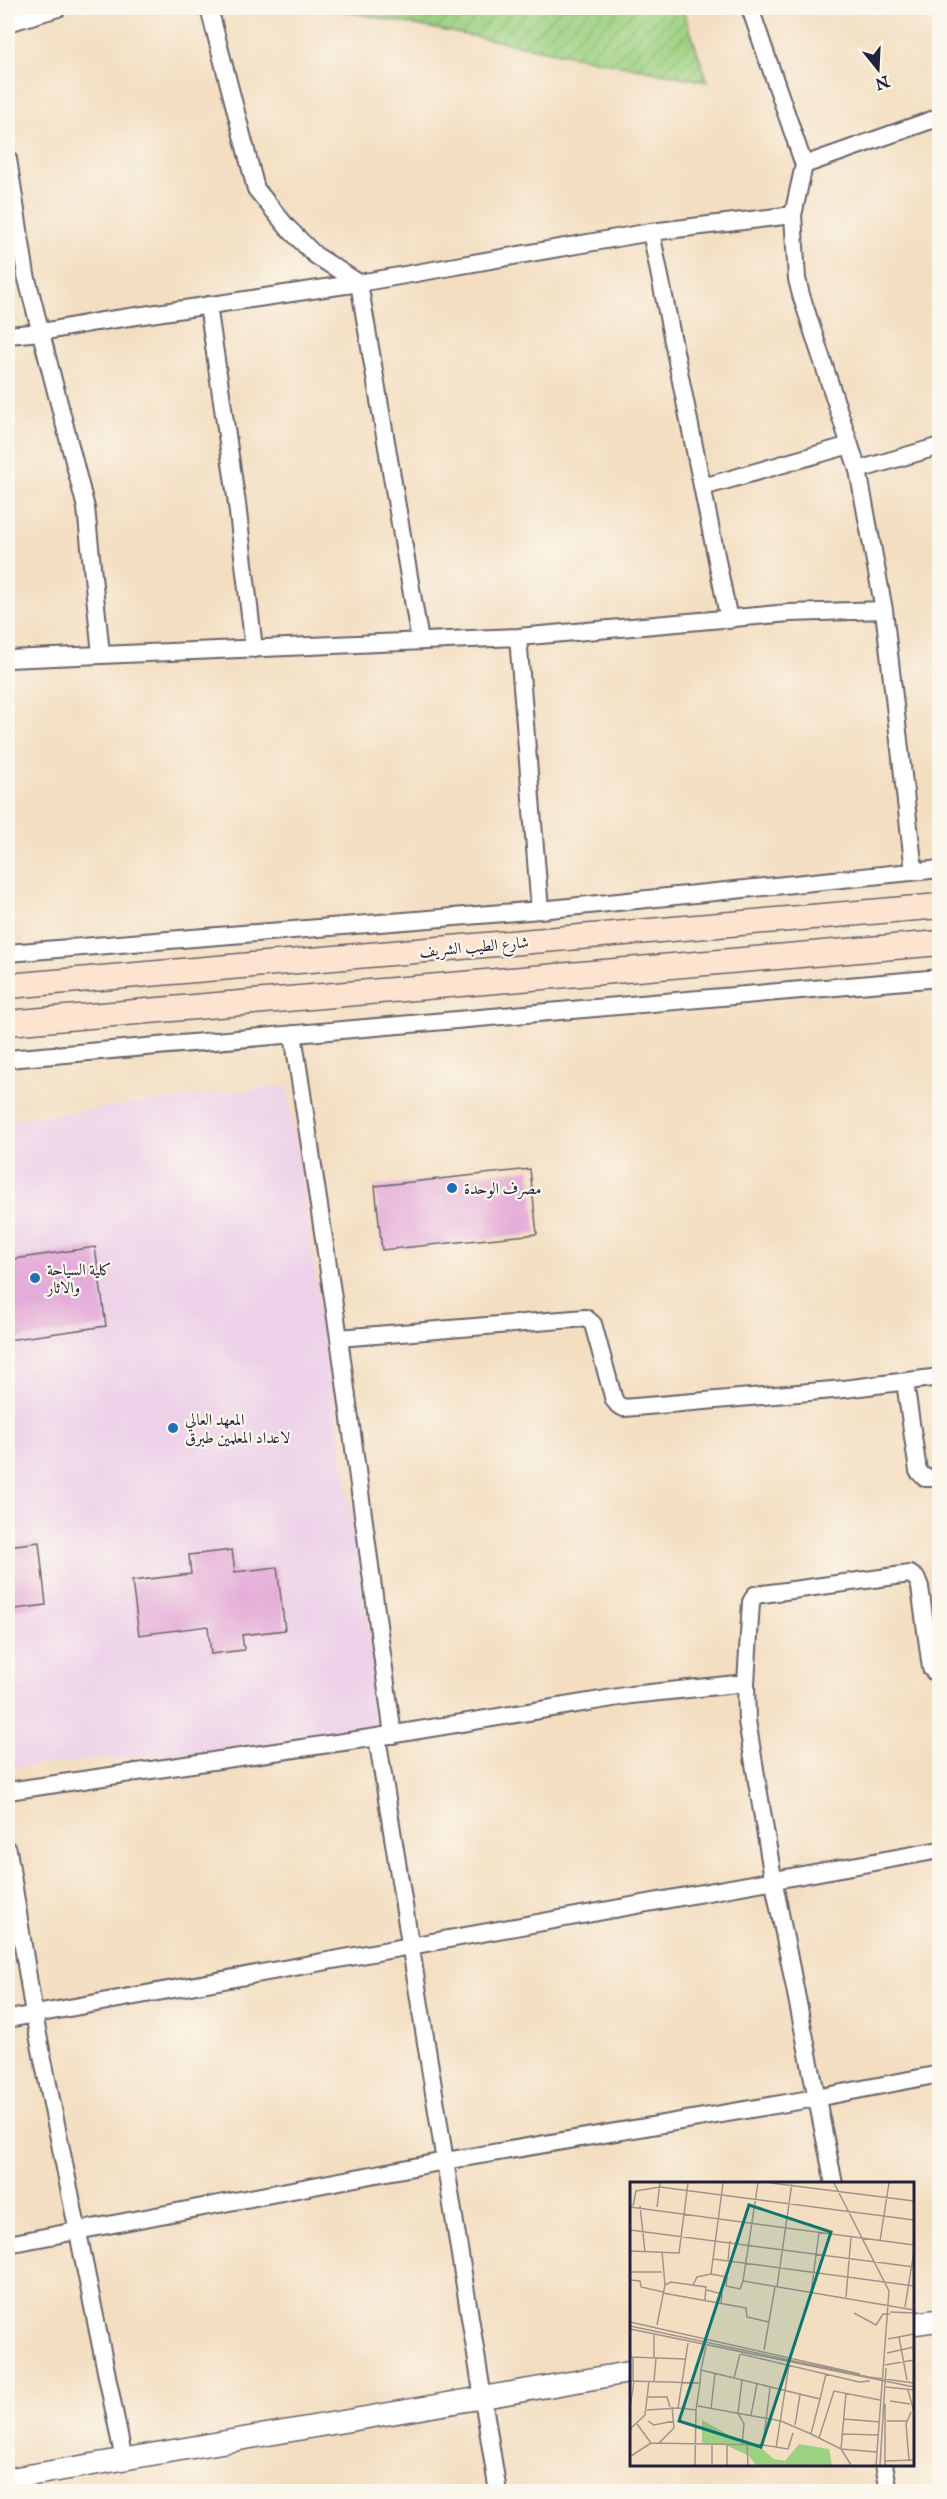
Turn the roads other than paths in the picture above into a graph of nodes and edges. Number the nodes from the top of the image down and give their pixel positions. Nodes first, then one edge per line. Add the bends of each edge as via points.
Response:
1 (58, 8) edge
2 (209, 8) edge
3 (750, 8) edge
4 (8, 24) edge
5 (939, 117) edge
6 (8, 159) edge
7 (804, 165) junction
8 (793, 215) junction
9 (651, 232) junction
10 (359, 283) junction
11 (207, 305) junction
12 (42, 332) junction
13 (8, 335) edge
14 (850, 445) junction
15 (939, 446) edge
16 (858, 470) junction
17 (703, 488) junction
18 (884, 610) junction
19 (729, 620) junction
20 (518, 637) junction
21 (420, 641) junction
22 (254, 649) junction
23 (101, 654) junction
24 (8, 659) edge
25 (939, 869) edge
26 (914, 872) junction
27 (939, 906) edge
28 (540, 910) junction
29 (939, 944) edge
30 (8, 953) edge
31 (939, 978) edge
32 (8, 986) edge
33 (8, 1023) edge
34 (293, 1034) junction
35 (8, 1059) edge
36 (339, 1338) junction
37 (939, 1377) edge
38 (905, 1382) junction
39 (939, 1478) edge
40 (939, 1674) edge
41 (746, 1683) junction
42 (385, 1736) junction
43 (8, 1791) edge
44 (8, 1850) edge
45 (939, 1850) edge
46 (773, 1878) junction
47 (412, 1945) junction
48 (34, 2015) junction
49 (8, 2019) edge
50 (939, 2074) edge
51 (816, 2098) junction
52 (445, 2161) junction
53 (834, 2182) edge
54 (77, 2232) junction
55 (8, 2244) edge
56 (939, 2319) edge
57 (914, 2324) edge
58 (630, 2372) edge
59 (483, 2398) junction
60 (124, 2460) junction
61 (884, 2466) edge
62 (8, 2479) edge
63 (498, 2492) edge
64 (889, 2492) edge

1 - 4 street
2 - 10 street via 256,189 315,255
3 - 7 street
5 - 7 street
6 - 12 street via 26,275
7 - 8 street
8 - 9 street
8 - 14 street via 797,279
9 - 10 street
9 - 17 street
10 - 11 street
10 - 21 street
11 - 12 street
11 - 22 street
12 - 13 street
12 - 23 street via 86,508
14 - 16 street
14 - 17 street
15 - 16 street
16 - 18 street
17 - 19 street
18 - 19 street via 790,613
18 - 26 street
19 - 20 street
20 - 21 street
20 - 28 street
21 - 22 street
22 - 23 street
23 - 24 street
25 - 26 street
26 - 28 street
27 - 32 main road, شارع الطيب الشريف
28 - 30 street
29 - 33 main road
31 - 34 street
34 - 35 street
34 - 36 street
36 - 38 street via 586,1318 593,1324 614,1400 624,1408
36 - 42 street
37 - 38 street
38 - 39 street via 918,1472 925,1478
40 - 41 street via 931,1668 920,1587 910,1574 754,1595
41 - 42 street via 631,1695
41 - 46 street via 747,1721
42 - 43 street
42 - 47 street
44 - 48 street
45 - 46 street
46 - 47 street
46 - 51 street
47 - 48 street
47 - 52 street
48 - 49 street
48 - 54 street
50 - 51 street
51 - 52 street
51 - 53 street
52 - 54 street
52 - 59 street
54 - 55 street
54 - 60 street
56 - 57 street
58 - 59 street
59 - 60 street
59 - 63 street
60 - 62 street
61 - 64 street

